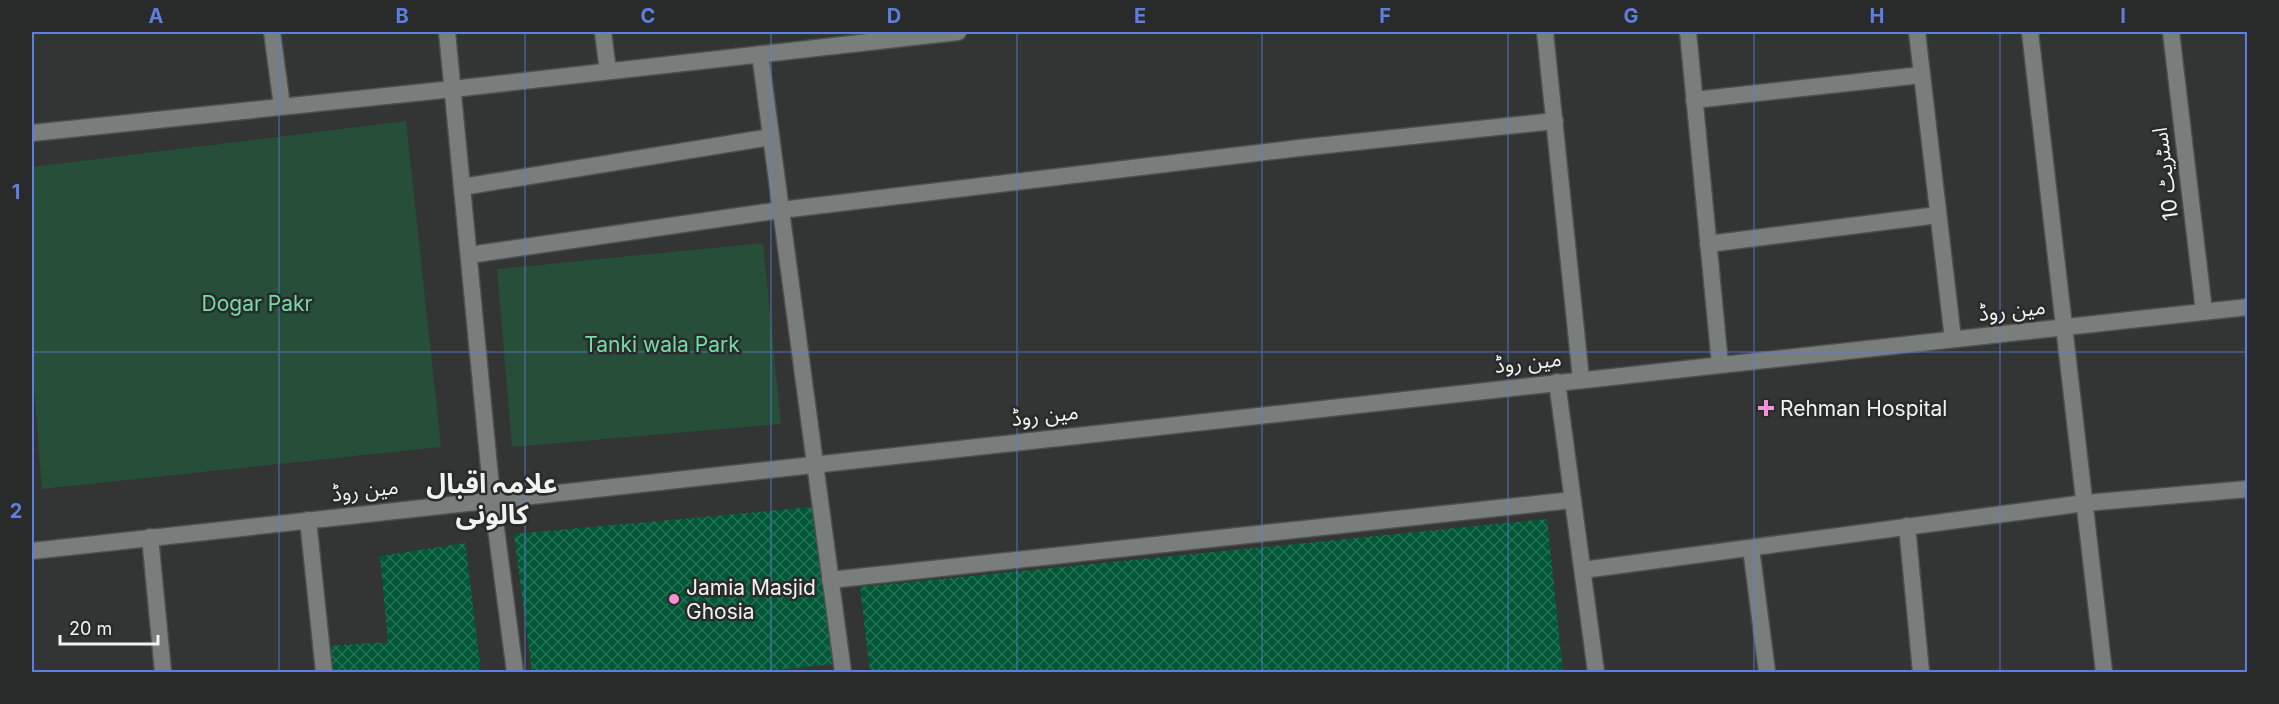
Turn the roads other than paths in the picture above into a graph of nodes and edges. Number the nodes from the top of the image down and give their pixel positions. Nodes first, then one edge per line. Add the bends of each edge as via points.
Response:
1 (272, 32) edge
2 (447, 32) edge
3 (603, 32) edge
4 (958, 32) edge
5 (1545, 32) edge
6 (1688, 32) edge
7 (1917, 32) edge
8 (2030, 32) edge
9 (2170, 32) edge
10 (760, 54) junction
11 (608, 71) junction
12 (1921, 75) junction
13 (453, 89) junction
14 (1694, 100) junction
15 (282, 106) junction
16 (1555, 121) junction
17 (32, 133) edge
18 (771, 137) junction
19 (462, 187) junction
20 (781, 210) junction
21 (1938, 215) junction
22 (1708, 244) junction
23 (469, 255) junction
24 (2247, 307) edge
25 (2204, 311) junction
26 (2064, 327) junction
27 (1953, 339) junction
28 (1720, 364) junction
29 (1581, 379) junction
30 (1557, 382) junction
31 (815, 463) junction
32 (2247, 489) edge
33 (492, 498) junction
34 (1573, 500) junction
35 (2085, 502) junction
36 (308, 520) junction
37 (1907, 526) junction
38 (150, 537) junction
39 (1751, 548) junction
40 (32, 550) edge
41 (1583, 570) junction
42 (830, 580) junction
43 (163, 672) edge
44 (324, 672) edge
45 (515, 672) edge
46 (843, 672) edge
47 (1596, 672) edge
48 (1767, 672) edge
49 (1922, 672) edge
50 (2104, 672) edge

1 - 15 street
2 - 13 street
3 - 11 street
4 - 10 street
5 - 16 street
6 - 14 street
7 - 12 street
8 - 26 street
9 - 25 street, اسٹریٹ 10
10 - 11 street
10 - 18 street
11 - 13 street
12 - 14 street
12 - 21 street
13 - 15 street
13 - 19 street
14 - 22 street
15 - 17 street
16 - 20 street
16 - 29 street
18 - 19 street
18 - 20 street
19 - 23 street
20 - 23 street
20 - 31 street
21 - 22 street
21 - 27 street
22 - 28 street
23 - 33 street
24 - 25 street, مین روڈ
25 - 26 street, مین روڈ
26 - 27 street, مین روڈ
26 - 35 street
27 - 28 street, مین روڈ
28 - 29 street, مین روڈ
29 - 30 street, مین روڈ
30 - 31 street, مین روڈ
30 - 34 street
31 - 33 street, مین روڈ
31 - 42 street
32 - 35 street
33 - 36 street, مین روڈ
33 - 45 street
34 - 41 street
34 - 42 street
35 - 37 street
35 - 50 street
36 - 38 street, مین روڈ
36 - 44 street
37 - 39 street
37 - 49 street
38 - 40 street, مین روڈ
38 - 43 street
39 - 41 street
39 - 48 street
41 - 47 street
42 - 46 street

